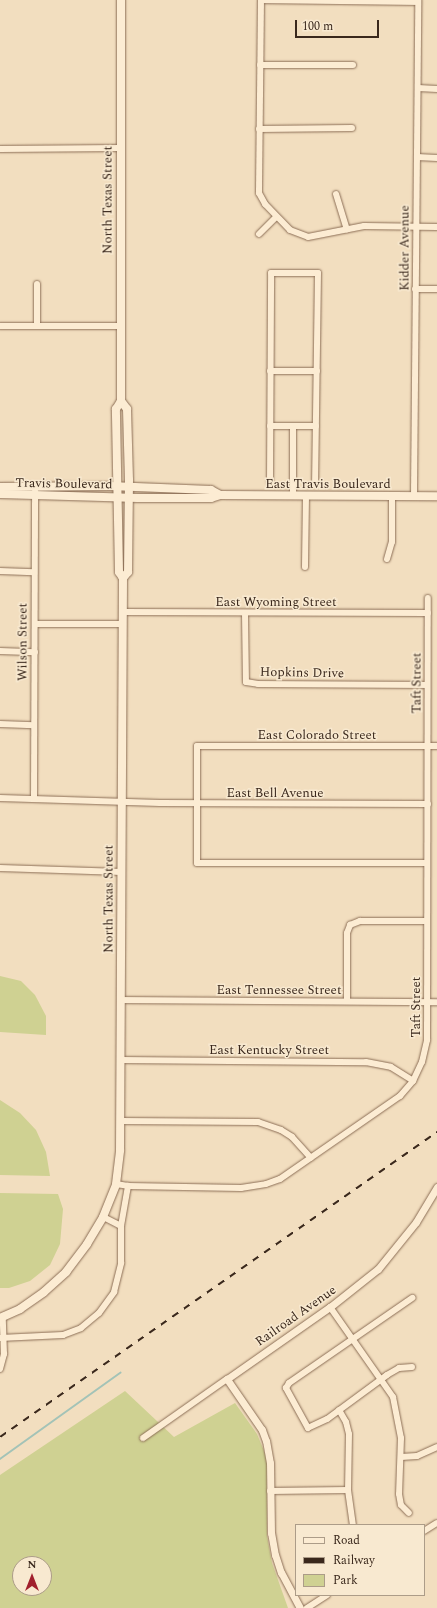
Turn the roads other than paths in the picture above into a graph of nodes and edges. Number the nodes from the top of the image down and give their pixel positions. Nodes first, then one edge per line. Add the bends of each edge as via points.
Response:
1 (121, 0) edge
2 (261, 0) edge
3 (418, 1) edge
4 (260, 65) junction
5 (353, 65) dead end
6 (418, 88) junction
7 (437, 89) edge
8 (352, 128) dead end
9 (259, 129) junction
10 (120, 148) junction
11 (0, 149) edge
12 (417, 158) junction
13 (437, 158) edge
14 (336, 194) dead end
15 (276, 217) junction
16 (416, 226) junction
17 (437, 227) edge
18 (347, 229) junction
19 (259, 234) dead end
20 (37, 284) dead end
21 (415, 289) junction
22 (437, 289) edge
23 (0, 326) edge
24 (37, 326) junction
25 (120, 326) junction
26 (270, 371) junction
27 (317, 371) junction
28 (121, 401) junction
29 (270, 426) junction
30 (293, 426) junction
31 (316, 426) junction
32 (315, 480) dead end
33 (270, 482) dead end
34 (36, 486) junction
35 (0, 487) edge
36 (119, 487) junction
37 (129, 488) junction
38 (0, 494) edge
39 (220, 495) junction
40 (294, 495) junction
41 (306, 495) junction
42 (35, 496) junction
43 (392, 496) junction
44 (414, 496) junction
45 (437, 496) edge
46 (119, 497) junction
47 (128, 497) junction
48 (387, 558) dead end
49 (305, 567) dead end
50 (0, 571) edge
51 (34, 572) junction
52 (123, 578) junction
53 (428, 598) dead end
54 (123, 612) junction
55 (245, 613) junction
56 (428, 613) junction
57 (35, 624) junction
58 (123, 624) junction
59 (0, 651) edge
60 (35, 652) junction
61 (427, 685) junction
62 (0, 724) edge
63 (34, 725) junction
64 (428, 746) junction
65 (437, 746) edge
66 (0, 798) edge
67 (34, 799) junction
68 (122, 802) junction
69 (196, 804) junction
70 (428, 804) junction
71 (427, 863) junction
72 (0, 868) edge
73 (122, 872) junction
74 (426, 921) junction
75 (121, 1000) junction
76 (347, 1001) junction
77 (427, 1002) junction
78 (437, 1002) edge
79 (121, 1060) junction
80 (413, 1081) junction
81 (121, 1121) junction
82 (310, 1158) junction
83 (116, 1184) junction
84 (128, 1186) junction
85 (437, 1187) edge
86 (103, 1217) junction
87 (121, 1226) junction
88 (412, 1298) dead end
89 (330, 1307) junction
90 (2, 1317) edge
91 (2, 1338) edge
92 (354, 1338) junction
93 (412, 1367) dead end
94 (0, 1369) edge
95 (227, 1378) junction
96 (381, 1379) junction
97 (339, 1410) junction
98 (143, 1438) dead end
99 (437, 1447) edge
100 (401, 1457) junction
101 (348, 1490) junction
102 (270, 1491) junction
103 (409, 1513) dead end
104 (437, 1523) edge
105 (353, 1524) edge
106 (425, 1530) edge
107 (325, 1596) edge
108 (300, 1608) edge
109 (307, 1608) edge

1 - 10 main road, North Texas Street
2 - 3 street
2 - 4 street
3 - 6 street, Kidder Avenue
4 - 5 street
4 - 9 street
6 - 7 street
6 - 12 street, Kidder Avenue
8 - 9 street
9 - 15 street via 259,193
10 - 11 street
10 - 25 main road, North Texas Street
12 - 13 street
12 - 16 street, Kidder Avenue
14 - 18 street
15 - 18 street via 290,230 308,237
15 - 19 street
16 - 17 street
16 - 18 street via 364,226
16 - 21 street, Kidder Avenue
20 - 24 street
21 - 22 street
21 - 44 street, Kidder Avenue
23 - 24 street
24 - 25 street
25 - 28 main road, North Texas Street
26 - 27 street
26 - 27 street via 271,273 318,273
26 - 29 street
27 - 31 street
28 - 36 main road, North Texas Street via 116,409
28 - 37 main road, North Texas Street via 127,409
29 - 30 street
29 - 33 street
30 - 31 street
30 - 40 street
31 - 32 street
34 - 35 main road, Travis Boulevard
34 - 36 main road, Travis Boulevard
34 - 42 street, Wilson Street
36 - 37 main road, East Travis Boulevard
36 - 46 main road, North Texas Street
37 - 39 main road, East Travis Boulevard via 211,490
37 - 47 main road, North Texas Street
38 - 42 main road, Travis Boulevard
39 - 40 main road, East Travis Boulevard
39 - 47 main road, East Travis Boulevard via 211,498
40 - 41 main road, East Travis Boulevard
41 - 43 main road, East Travis Boulevard
41 - 49 street
42 - 46 main road, Travis Boulevard
42 - 51 street, Wilson Street
43 - 44 main road, East Travis Boulevard
43 - 48 street via 392,542
44 - 45 main road, East Travis Boulevard
46 - 47 main road, Travis Boulevard
46 - 52 main road, North Texas Street via 119,572
47 - 52 main road, North Texas Street via 128,572
50 - 51 street
51 - 57 street, Wilson Street
52 - 54 main road, North Texas Street
53 - 56 street, Taft Street
54 - 55 street, East Wyoming Street
54 - 58 main road, North Texas Street
55 - 56 street, East Wyoming Street
55 - 61 street, Hopkins Drive via 246,682
56 - 61 street, Taft Street
57 - 58 street
57 - 60 street, Wilson Street
58 - 68 main road, North Texas Street
59 - 60 street
60 - 63 street, Wilson Street
61 - 64 street, Taft Street
62 - 63 street
63 - 67 street, Wilson Street
64 - 65 street, East Colorado Street
64 - 69 street, East Colorado Street via 197,746
64 - 70 street, Taft Street
66 - 67 street, East Bell Avenue
67 - 68 street, East Bell Avenue
68 - 69 street, East Bell Avenue
68 - 73 main road, North Texas Street
69 - 70 street, East Bell Avenue
69 - 71 street via 197,863
70 - 71 street, Taft Street
71 - 74 street, Taft Street
72 - 73 street
73 - 75 main road, North Texas Street
74 - 76 street via 360,921 350,925 347,933
74 - 77 street, Taft Street
75 - 76 street, East Tennessee Street
75 - 79 main road, North Texas Street
76 - 77 street, East Tennessee Street
77 - 78 street, East Tennessee Street
77 - 80 street, Taft Street via 426,1050
79 - 80 street, East Kentucky Street via 366,1062 391,1067
79 - 81 main road, North Texas Street
80 - 82 street, Taft Street via 400,1096
81 - 82 street via 258,1122 292,1137
81 - 83 main road, North Texas Street
82 - 84 street, Taft Street via 280,1179 254,1187
83 - 84 street, Taft Street
83 - 86 main road, North Texas Street
84 - 87 street
85 - 89 street, Railroad Avenue via 396,1251 364,1282
86 - 87 street
86 - 90 main road, North Texas Street via 66,1272 44,1292
87 - 91 street via 120,1272 114,1292 92,1320 63,1335
88 - 92 street
89 - 92 street
89 - 95 street, Railroad Avenue
90 - 91 street
91 - 94 street via 4,1362
92 - 96 street
92 - 97 street via 288,1383 286,1388 308,1428
93 - 96 street via 399,1368
95 - 98 street, Railroad Avenue
95 - 102 street via 262,1430 270,1463
96 - 97 street
96 - 100 street via 396,1408
97 - 101 street via 349,1434
99 - 100 street via 417,1456
100 - 103 street via 399,1494 401,1504
101 - 102 street
101 - 105 street
102 - 108 street via 271,1533 275,1555 281,1573
104 - 106 street
107 - 109 street

